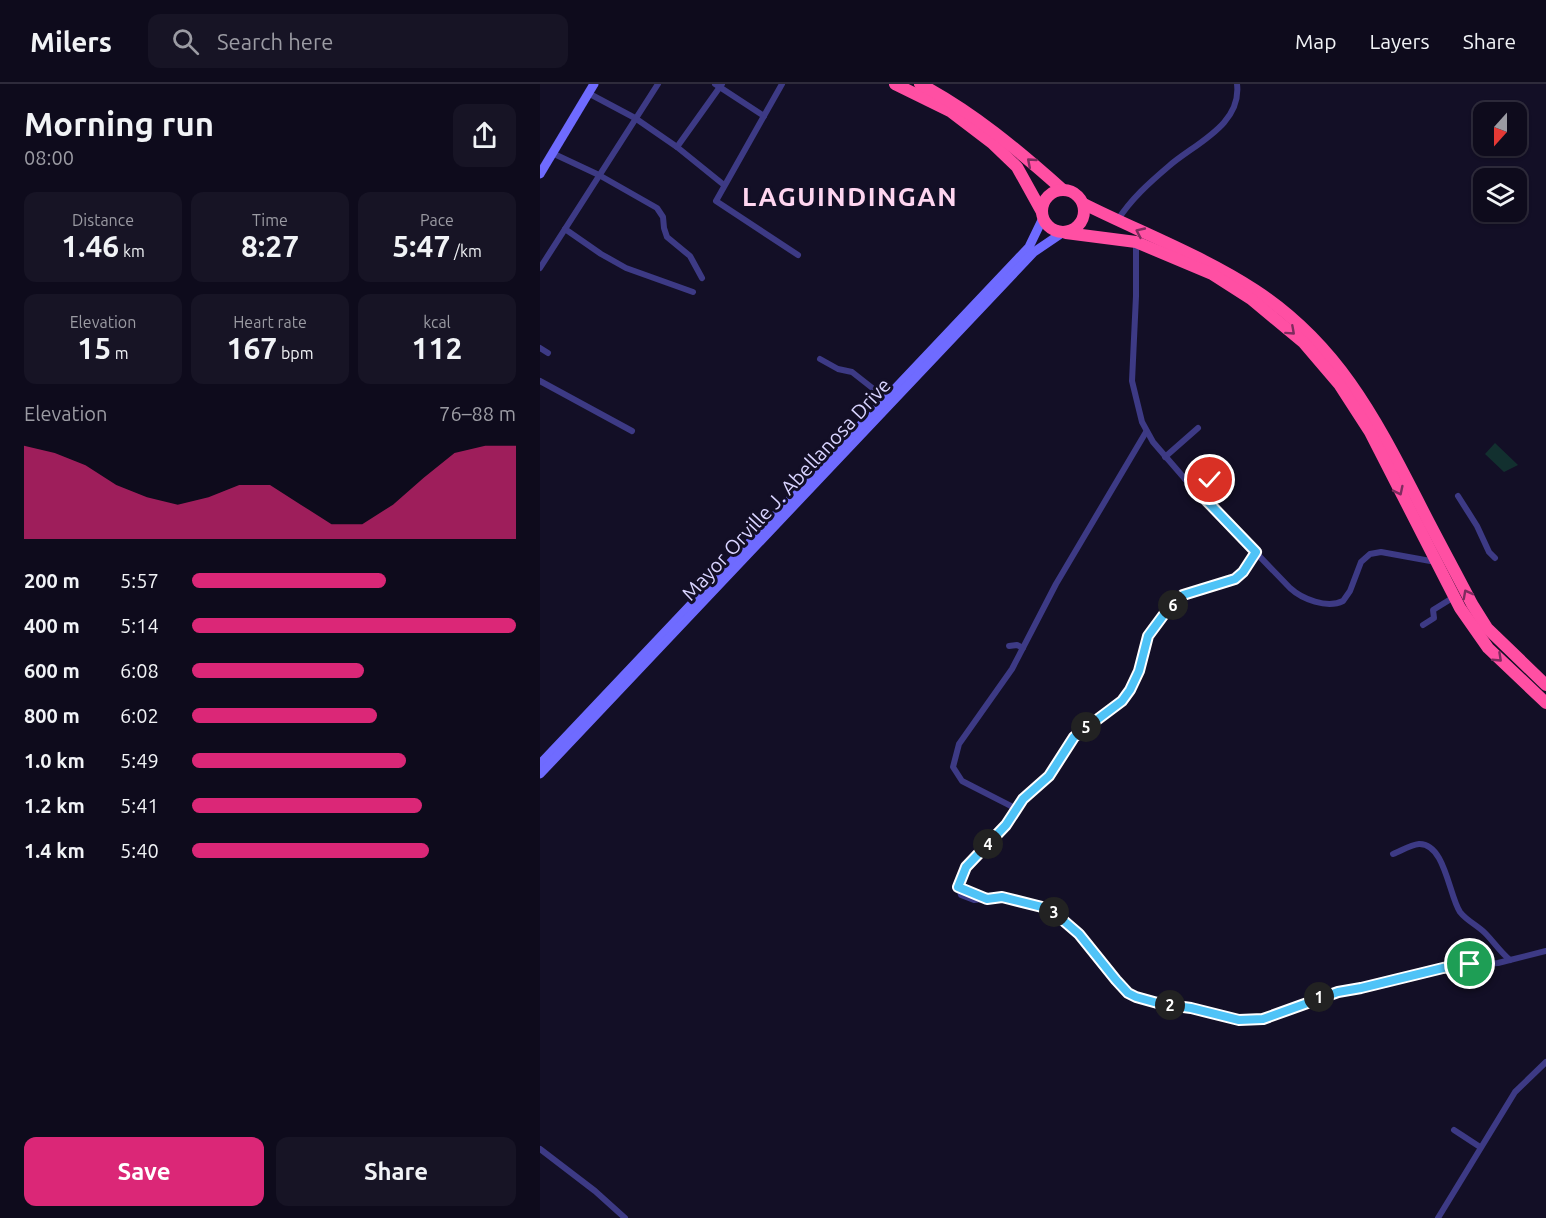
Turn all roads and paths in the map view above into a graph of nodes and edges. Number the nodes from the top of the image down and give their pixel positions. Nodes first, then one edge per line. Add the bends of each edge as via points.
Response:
1 (594, 84) edge
2 (658, 84) edge
3 (782, 84) edge
4 (895, 84) edge
5 (920, 84) edge
6 (1237, 84) edge
7 (719, 85) edge
8 (588, 93) junction
9 (764, 116) junction
10 (635, 118) junction
11 (677, 147) junction
12 (552, 153) junction
13 (540, 174) edge
14 (599, 175) junction
15 (724, 185) junction
16 (1063, 190) junction
17 (1084, 204) junction
18 (1042, 215) junction
19 (1117, 221) junction
20 (565, 229) junction
21 (1064, 233) junction
22 (1136, 242) junction
23 (1167, 249) junction
24 (798, 255) dead end
25 (540, 268) edge
26 (702, 278) dead end
27 (693, 292) dead end
28 (1254, 295) junction
29 (540, 348) edge
30 (548, 352) dead end
31 (820, 359) dead end
32 (540, 381) edge
33 (885, 398) junction
34 (1198, 428) dead end
35 (632, 430) dead end
36 (1146, 432) junction
37 (1165, 457) junction
38 (1185, 479) junction
39 (1458, 496) dead end
40 (1204, 498) junction
41 (1256, 552) junction
42 (1495, 558) dead end
43 (1437, 562) junction
44 (1454, 597) junction
45 (1423, 625) dead end
46 (1483, 632) junction
47 (1009, 646) dead end
48 (1023, 648) junction
49 (1546, 685) edge
50 (1546, 703) edge
51 (540, 764) edge
52 (540, 774) edge
53 (1017, 808) junction
54 (1393, 854) dead end
55 (1546, 951) edge
56 (1510, 960) junction
57 (1546, 1062) edge
58 (1454, 1130) dead end
59 (1480, 1147) junction
60 (540, 1149) edge
61 (625, 1218) edge
62 (1438, 1218) edge

1 - 8 main road
2 - 10 street
3 - 9 street
4 - 18 highway via 950,111 992,143 1017,166
16 -> 5 highway via 990,128
6 - 19 street via 1237,97 1226,120 1140,192
7 - 9 street
7 - 11 street
8 - 10 street
8 - 12 main road
9 - 15 street
10 - 11 street
10 - 14 street
11 - 15 street
12 - 13 main road
12 - 14 street
14 - 20 street
14 - 26 street via 660,212 668,237 690,256
15 - 24 street via 717,202
16 - 17 highway via 1074,193
16 - 18 highway via 1048,196
17 - 19 highway
17 - 21 highway via 1082,222
18 - 21 highway via 1052,230
18 - 33 main road, Mayor Orville J. Abellanosa Drive via 1029,247
23 -> 19 highway
20 - 25 street
20 - 27 street via 626,268
21 - 22 highway
21 - 52 main road, Mayor Orville J. Abellanosa Drive via 1034,252
22 - 23 highway
22 - 36 street via 1132,381
23 - 28 highway
28 -> 43 highway via 1304,344 1346,394 1370,432
46 -> 28 highway via 1386,439 1350,381 1317,339
29 - 30 street
31 - 33 street via 852,372
32 - 35 street
33 - 51 main road, Mayor Orville J. Abellanosa Drive
34 - 37 street
36 - 37 street
36 - 48 street
37 - 38 street
38 - 40 street
38 - 40 street via 1210,480 1213,488
39 - 42 street
40 - 41 street
41 - 43 street via 1297,594 1334,604 1347,597 1361,562 1370,554 1381,552
41 - 53 street via 1235,579 1183,595 1165,613 1148,636 1139,671 1122,701 1074,737 1052,772
43 - 44 highway
44 - 45 street via 1433,610 1434,618
44 - 46 highway
46 - 49 highway
46 -> 50 highway via 1488,648
47 - 48 street
48 - 53 street via 1005,681 959,744 953,767 962,781
53 - 56 street via 966,867 958,887 965,898 1002,897 1050,909 1079,934 1116,980 1136,997 1239,1020 1263,1019 1331,993 1443,968
54 - 56 street via 1419,844 1433,849 1460,912
55 - 56 street
57 - 59 street via 1515,1092
58 - 59 street
59 - 62 street
60 - 61 street

